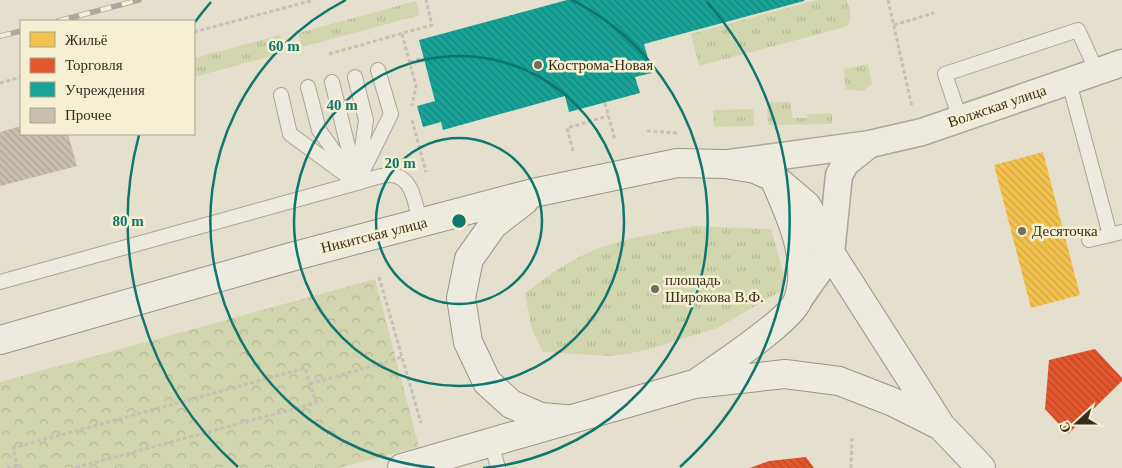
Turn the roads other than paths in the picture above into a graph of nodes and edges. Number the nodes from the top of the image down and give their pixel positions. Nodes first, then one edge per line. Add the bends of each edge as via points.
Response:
1 (1122, 63) edge
2 (378, 70) dead end
3 (1097, 72) junction
4 (355, 77) dead end
5 (332, 82) dead end
6 (1068, 82) junction
7 (308, 87) dead end
8 (281, 95) dead end
9 (960, 119) junction
10 (870, 144) junction
11 (725, 164) junction
12 (773, 177) junction
13 (357, 182) junction
14 (533, 193) junction
15 (420, 224) junction
16 (1116, 234) edge
17 (1089, 240) dead end
18 (831, 254) junction
19 (0, 282) edge
20 (797, 302) junction
21 (0, 340) edge
22 (694, 384) junction
23 (574, 420) junction
24 (941, 426) junction
25 (491, 442) junction
26 (402, 468) edge
27 (498, 468) edge
28 (981, 468) edge

1 - 3 street, Волжская улица
2 - 13 lane via 390,114
3 - 6 street, Волжская улица
3 - 9 lane via 1078,30 944,74
4 - 13 lane via 366,120
5 - 13 lane
6 - 9 street, Волжская улица
6 - 16 lane
7 - 13 lane via 319,130
8 - 13 lane via 290,134
9 - 10 street, Волжская улица
10 - 11 street, Волжская улица
10 - 18 street via 846,163 839,175
11 - 12 main road, Никитская улица via 755,169
11 - 14 main road, Никитская улица via 677,163
12 - 18 main road, Никитская улица via 807,206
12 - 20 main road via 790,214 799,245 804,273
13 - 15 lane via 390,175 402,179 410,188
13 - 19 lane
14 - 15 main road, Никитская улица
14 - 23 main road via 493,225 469,259 461,298 468,342 487,382 511,404 541,417
15 - 21 main road, Никитская улица via 290,257
16 - 17 lane
18 - 20 street
18 - 24 main road, Никитская улица
20 - 22 main road via 743,351
22 - 23 main road
22 - 24 main road via 785,374 839,381 893,402
23 - 25 main road
24 - 28 main road
25 - 26 main road
25 - 27 lane

